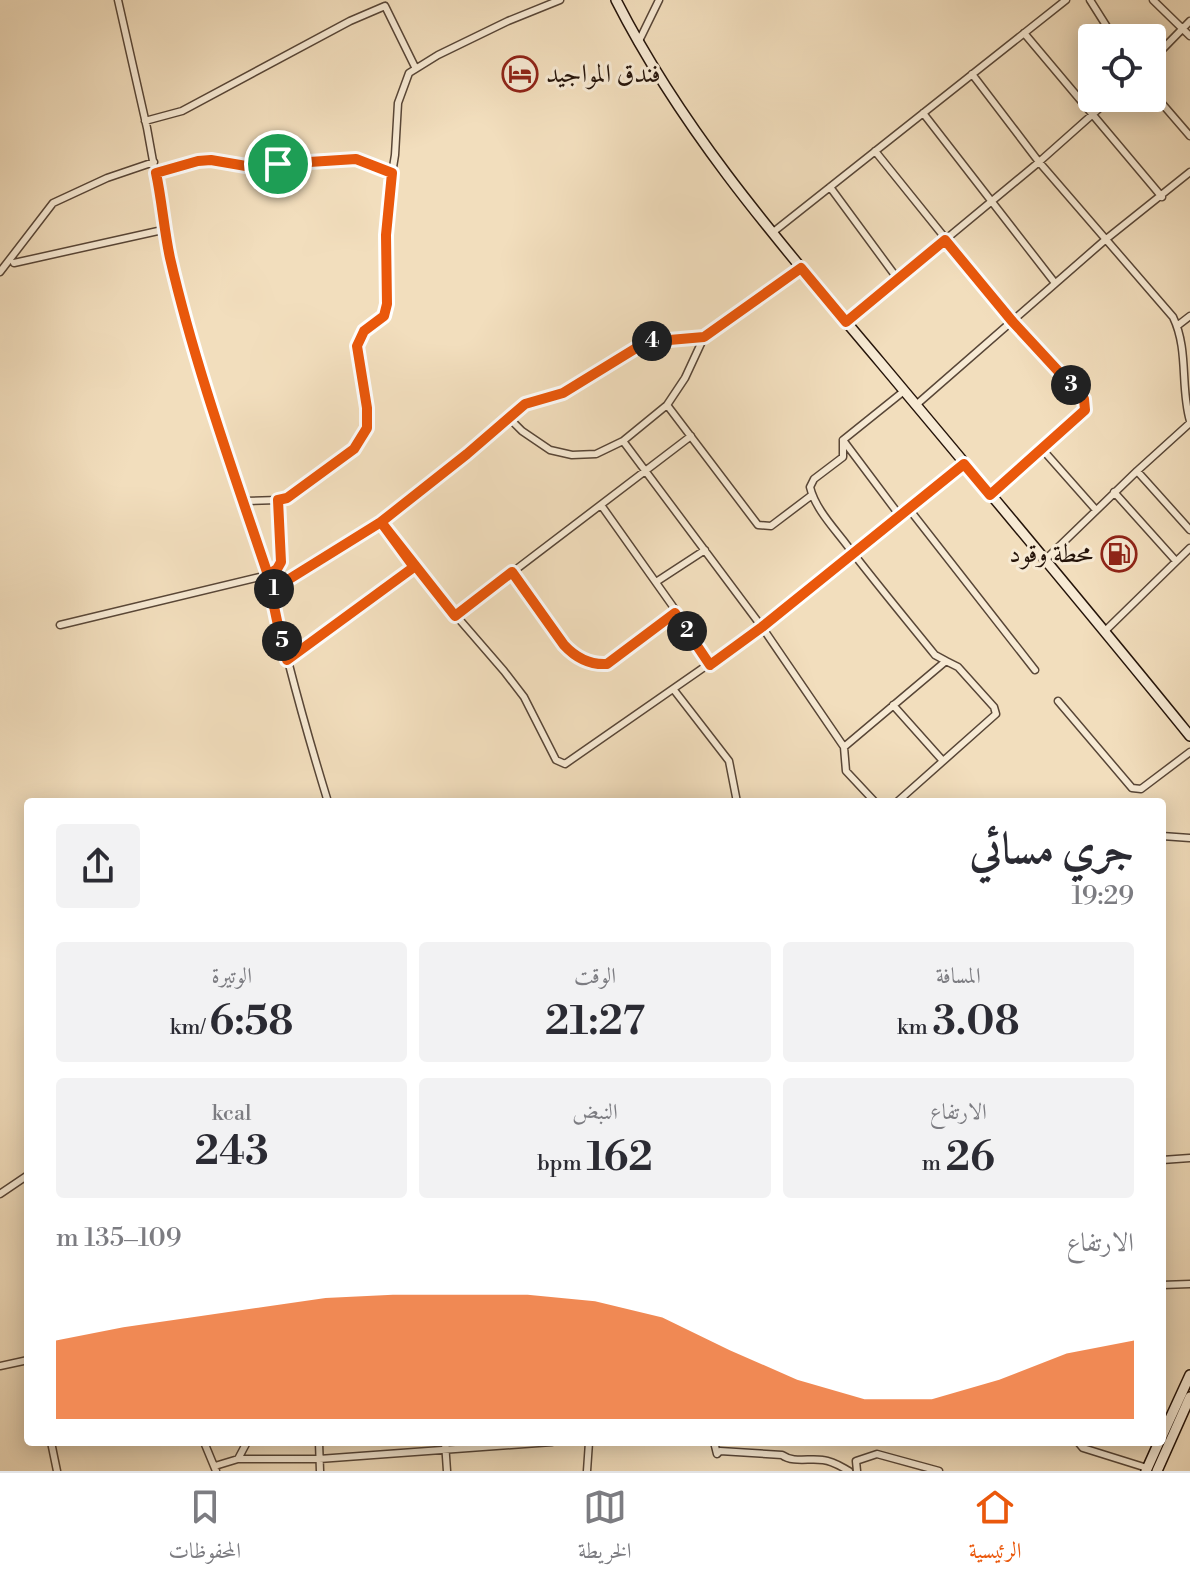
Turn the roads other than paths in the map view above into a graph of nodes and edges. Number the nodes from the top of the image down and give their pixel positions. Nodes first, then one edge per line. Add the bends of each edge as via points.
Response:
1 (118, 0) edge
2 (560, 0) edge
3 (616, 0) edge
4 (659, 0) edge
5 (1066, 0) edge
6 (1090, 0) edge
7 (1153, 0) edge
8 (1190, 21) edge
9 (1105, 24) edge
10 (1182, 29) junction
11 (1024, 33) junction
12 (1190, 36) edge
13 (638, 43) junction
14 (1166, 46) edge
15 (415, 67) junction
16 (972, 74) junction
17 (1166, 108) edge
18 (1094, 112) edge
19 (923, 113) junction
20 (1092, 114) junction
21 (145, 121) junction
22 (1190, 136) edge
23 (875, 151) junction
24 (154, 162) junction
25 (1039, 162) junction
26 (1190, 172) edge
27 (156, 173) junction
28 (392, 173) junction
29 (830, 187) junction
30 (1162, 197) junction
31 (993, 201) junction
32 (167, 229) junction
33 (772, 233) junction
34 (945, 240) junction
35 (1105, 240) junction
36 (14, 263) dead end
37 (801, 268) junction
38 (0, 272) edge
39 (897, 278) junction
40 (1055, 283) junction
41 (1190, 316) edge
42 (1012, 321) junction
43 (846, 322) junction
44 (1177, 326) junction
45 (704, 337) junction
46 (904, 391) junction
47 (667, 405) junction
48 (916, 405) junction
49 (510, 419) junction
50 (1190, 422) edge
51 (691, 436) junction
52 (843, 440) junction
53 (623, 441) junction
54 (1042, 449) junction
55 (964, 464) junction
56 (1137, 471) junction
57 (646, 472) junction
58 (1114, 492) junction
59 (812, 495) junction
60 (990, 495) junction
61 (278, 500) junction
62 (243, 501) junction
63 (601, 505) junction
64 (909, 509) junction
65 (1096, 510) junction
66 (900, 516) junction
67 (381, 522) junction
68 (1190, 530) edge
69 (1190, 548) edge
70 (705, 550) junction
71 (853, 554) junction
72 (1045, 560) junction
73 (1176, 561) junction
74 (414, 567) junction
75 (512, 572) junction
76 (268, 575) junction
77 (656, 582) junction
78 (270, 591) junction
79 (675, 613) junction
80 (455, 616) junction
81 (60, 625) dead end
82 (762, 627) junction
83 (1105, 631) junction
84 (287, 660) junction
85 (946, 661) junction
86 (710, 665) junction
87 (1035, 670) dead end
88 (674, 690) junction
89 (1058, 701) dead end
90 (893, 705) junction
91 (1190, 736) edge
92 (844, 747) junction
93 (1190, 752) edge
94 (943, 761) junction
95 (909, 792) junction
96 (327, 798) edge
97 (737, 798) edge
98 (871, 798) edge
99 (902, 798) edge
100 (912, 798) edge
101 (1166, 836) edge
102 (1190, 838) edge
103 (1190, 1158) edge
104 (1166, 1160) edge
105 (24, 1178) edge
106 (0, 1194) edge
107 (1190, 1284) edge
108 (1166, 1285) edge
109 (24, 1361) edge
110 (0, 1366) edge
111 (1190, 1375) edge
112 (1190, 1397) edge
113 (1166, 1427) edge
114 (1166, 1441) edge
115 (52, 1446) edge
116 (206, 1446) edge
117 (245, 1446) edge
118 (319, 1446) edge
119 (445, 1446) edge
120 (509, 1446) edge
121 (589, 1446) edge
122 (715, 1446) edge
123 (1081, 1446) edge
124 (1158, 1446) edge
125 (1163, 1446) edge
126 (445, 1452) junction
127 (238, 1459) junction
128 (319, 1459) junction
129 (215, 1468) edge
130 (1150, 1470) edge
131 (57, 1471) edge
132 (320, 1471) edge
133 (447, 1471) edge
134 (587, 1471) edge
135 (849, 1471) edge
136 (857, 1471) edge
137 (938, 1471) edge

1 - 21 street
2 - 15 street
3 - 13 street
4 - 13 street
5 - 11 street
6 - 9 street
7 - 10 street
8 - 10 street
10 - 12 street
10 - 14 street
11 - 16 street
11 - 20 street
13 - 33 street via 704,146
15 - 21 street via 385,6 182,111
15 - 28 street via 398,103
16 - 19 street
16 - 25 street
17 - 22 street
18 - 20 street
19 - 23 street
19 - 31 street
20 - 25 street
20 - 30 street
21 - 24 street
23 - 29 street
23 - 34 street
24 - 27 street
24 - 38 street via 53,203
25 - 31 street
25 - 35 street
26 - 30 street
27 - 28 street via 211,160 246,166 356,159
27 - 32 street
28 - 61 street via 387,304 384,316 364,331 357,346 367,428 354,449
29 - 33 street
29 - 39 street
30 - 35 street
31 - 34 street
31 - 40 street
32 - 36 street
32 - 62 street via 209,398
33 - 37 street
34 - 39 street
34 - 42 street
35 - 40 street
35 - 44 street
37 - 43 street
37 - 45 street
39 - 43 street
40 - 42 street
41 - 44 street
42 - 48 street
42 - 54 street via 1086,404
43 - 46 street
44 - 50 street
45 - 47 street
45 - 49 street via 646,342 563,393 525,404
46 - 48 street
46 - 52 street
47 - 51 street
47 - 53 street
48 - 55 street
49 - 53 street via 550,450 572,455 596,454
49 - 67 street
50 - 56 street
51 - 57 street
51 - 59 street via 758,525 771,526
52 - 59 street via 843,457 814,479
52 - 66 street
53 - 57 street
54 - 60 street
54 - 65 street
55 - 60 street
55 - 64 street
56 - 58 street
56 - 68 street
57 - 63 street
57 - 70 street
58 - 65 street
58 - 73 street
59 - 71 street
60 - 72 street
61 - 62 street
61 - 76 street via 281,562
62 - 76 street
63 - 75 street
63 - 77 street
64 - 66 street
64 - 87 street
65 - 72 street
66 - 71 street
67 - 74 street
67 - 78 street
69 - 73 street
70 - 77 street
70 - 82 street
71 - 82 street
71 - 85 street via 935,655
72 - 83 street
73 - 83 street
74 - 80 street
74 - 84 street
75 - 79 street via 564,645 590,662 607,664
75 - 80 street
76 - 78 street
76 - 81 street
77 - 79 street
78 - 84 street
79 - 86 street
80 - 88 street via 524,697 560,763 569,763
82 - 86 street
82 - 92 street
83 - 91 street
84 - 96 street
85 - 90 street
85 - 94 street via 958,667 997,712
86 - 88 street
88 - 97 street via 729,761
89 - 93 street via 1132,788 1141,789
90 - 92 street
90 - 94 street
92 - 98 street via 846,771
94 - 95 street
95 - 99 street
95 - 100 street
101 - 102 street
103 - 104 street
105 - 106 street
107 - 108 street
109 - 110 street
111 - 113 street
112 - 114 street
115 - 131 street
116 - 129 street
117 - 127 street
118 - 128 street
119 - 126 street
120 - 126 street
121 - 134 street
122 - 135 street via 717,1454 820,1459
123 - 130 street
124 - 130 street
125 - 130 street
126 - 128 street
126 - 133 street
127 - 128 street
127 - 129 street
128 - 132 street
136 - 137 street via 856,1461 875,1453

